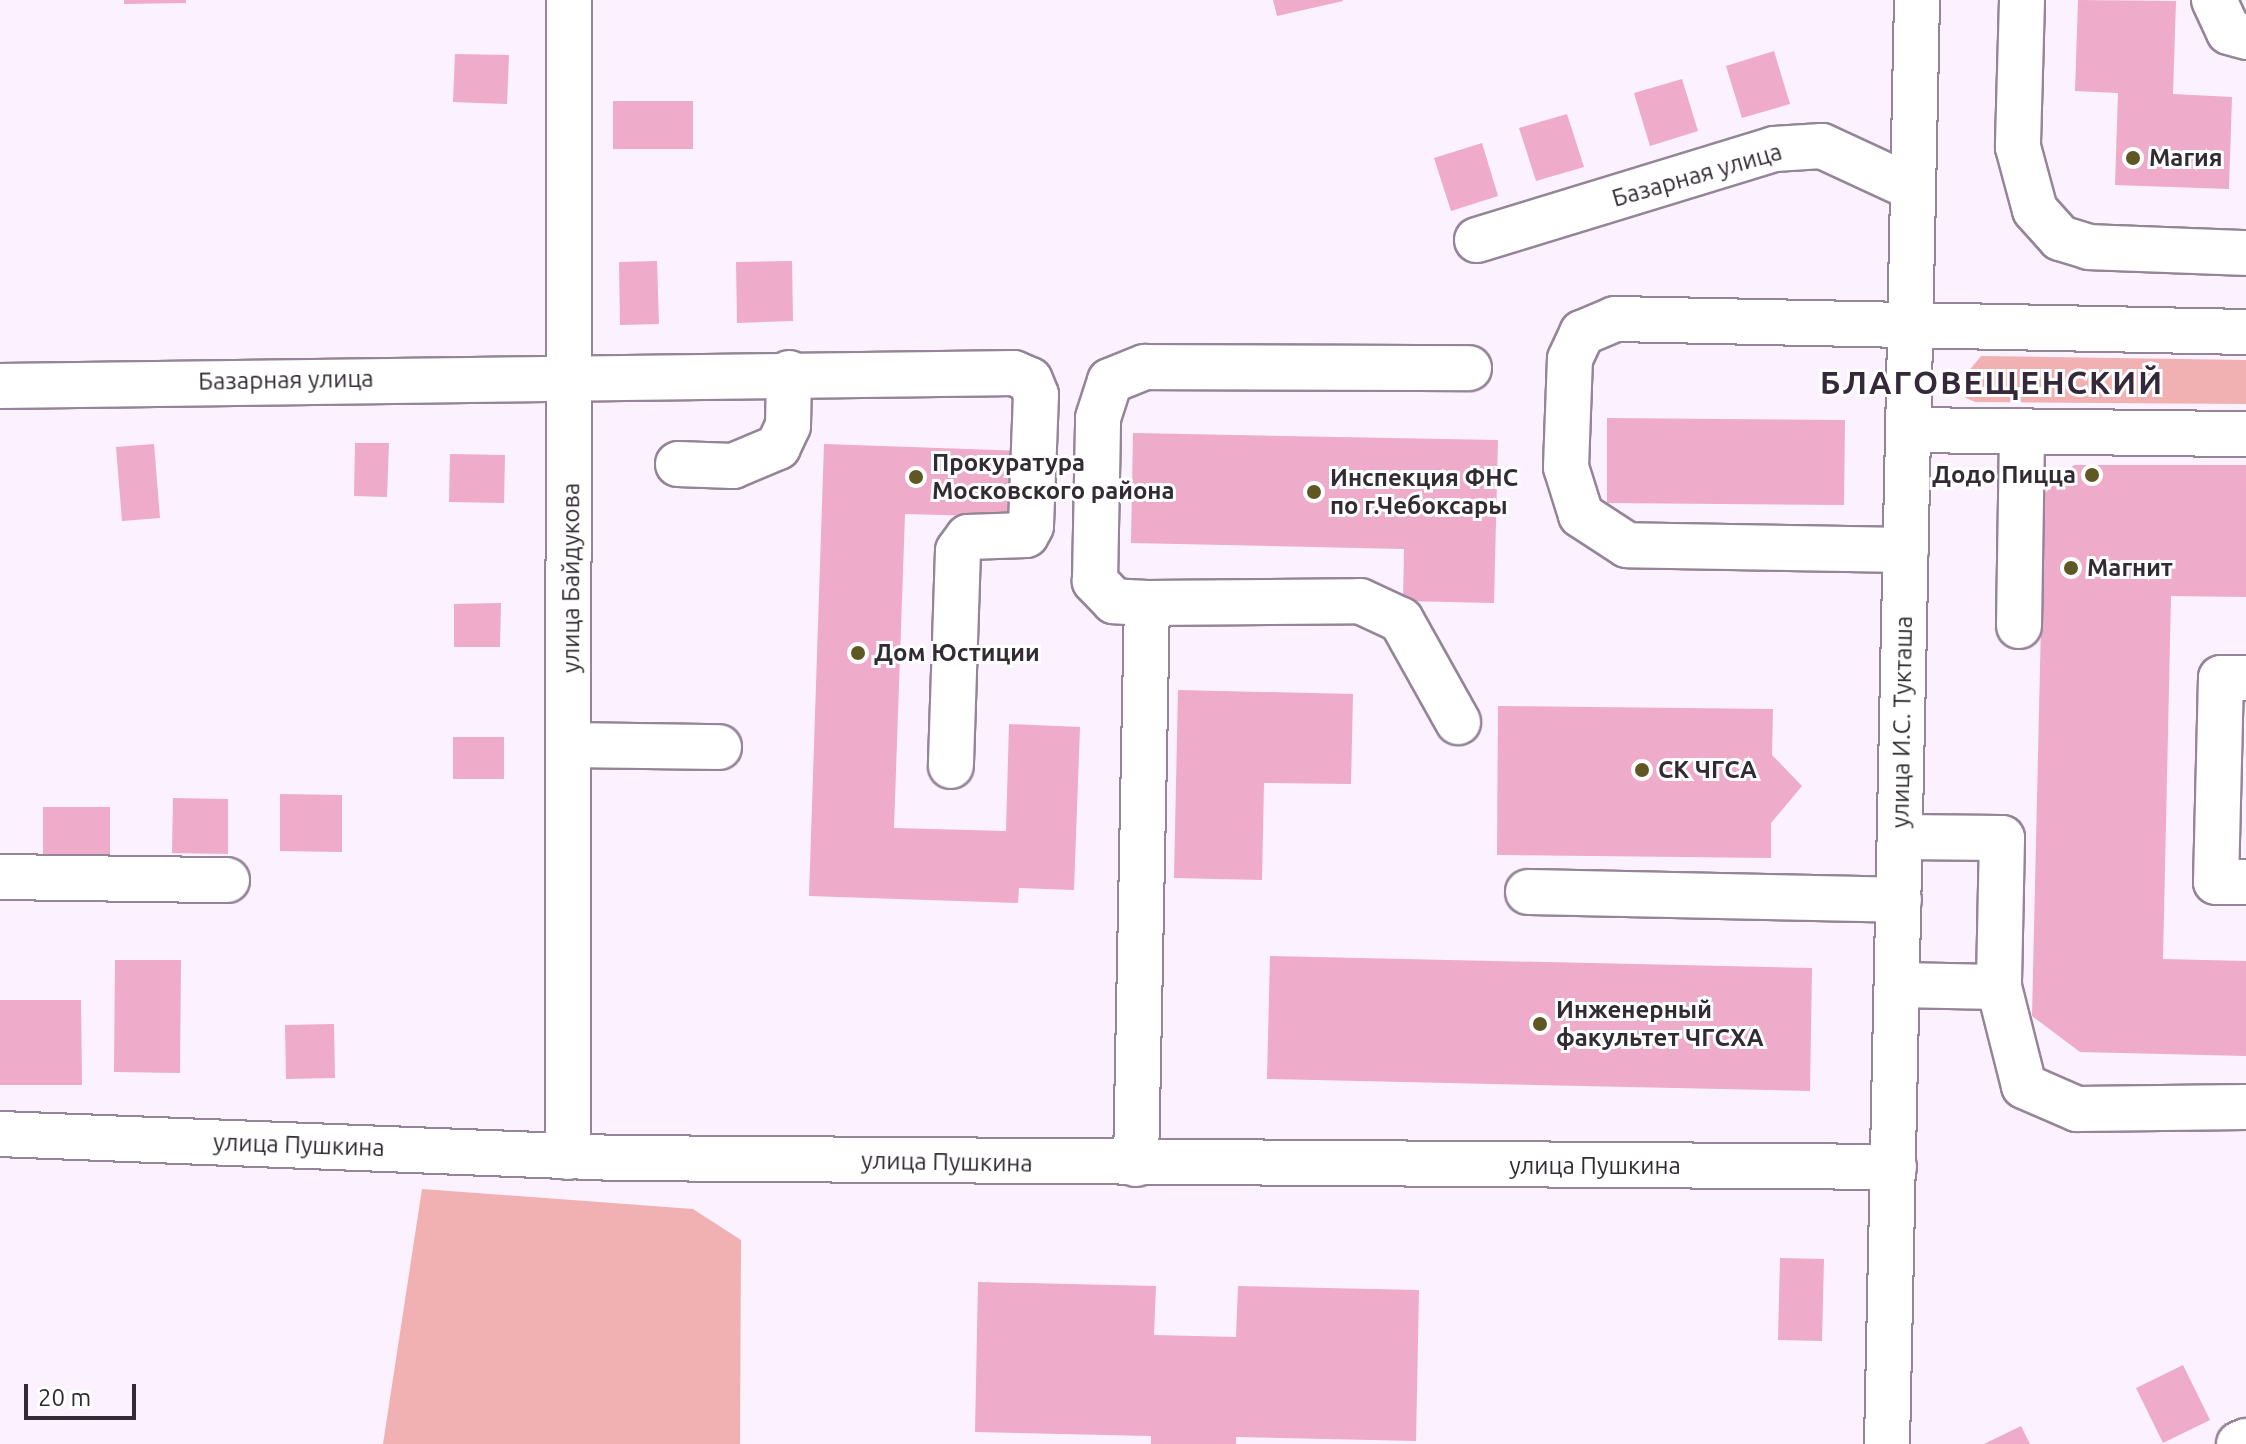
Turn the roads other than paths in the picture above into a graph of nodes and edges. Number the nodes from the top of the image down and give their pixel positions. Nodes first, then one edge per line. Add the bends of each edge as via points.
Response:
1 (569, 0) edge
2 (1917, 0) edge
3 (2022, 0) edge
4 (2214, 0) edge
5 (2246, 37) edge
6 (1913, 188) junction
7 (1477, 240) dead end
8 (2246, 253) edge
9 (1910, 325) junction
10 (2246, 332) edge
11 (1469, 368) dead end
12 (789, 373) junction
13 (572, 374) junction
14 (0, 386) edge
15 (1908, 430) junction
16 (2022, 431) junction
17 (2246, 434) edge
18 (678, 464) dead end
19 (1906, 550) junction
20 (1147, 603) junction
21 (2019, 626) dead end
22 (2246, 678) edge
23 (1458, 722) dead end
24 (571, 745) junction
25 (719, 747) dead end
26 (951, 766) dead end
27 (1900, 837) junction
28 (0, 877) edge
29 (227, 880) dead end
30 (2246, 882) edge
31 (1528, 892) dead end
32 (1899, 900) junction
33 (1897, 985) junction
34 (1999, 987) junction
35 (2246, 1107) edge
36 (0, 1134) edge
37 (568, 1157) junction
38 (1136, 1164) junction
39 (1894, 1167) junction
40 (2246, 1441) edge
41 (1887, 1444) edge
42 (2239, 1444) edge

1 - 13 street, улица Байдукова
2 - 6 street, улица И.С. Тукташа
3 - 8 street via 2018,147 2035,210 2060,238 2089,247
4 - 5 street via 2229,32
6 - 7 street, Базарная улица via 1822,146 1774,149
6 - 9 street, улица И.С. Тукташа
9 - 10 street
9 - 15 street, улица И.С. Тукташа
9 - 19 street via 1615,319 1582,333 1570,359 1566,467 1581,515 1627,545
11 - 20 street via 1145,367 1110,381 1098,418 1095,581 1114,601
12 - 13 street, Базарная улица
12 - 18 street via 788,426 778,447 758,461 733,466
12 - 26 street, Базарная улица via 1014,373 1030,380 1036,395 1031,526 1026,535 968,537 958,551
13 - 14 street, Базарная улица
13 - 24 street, улица Байдукова
15 - 16 street
15 - 19 street, улица И.С. Тукташа
16 - 17 street
16 - 21 street
19 - 27 street, улица И.С. Тукташа
20 - 23 street via 1360,601 1401,620
20 - 38 street
22 - 30 street via 2221,678 2216,882
24 - 25 street
24 - 37 street, улица Байдукова
27 - 32 street, улица И.С. Тукташа
27 - 34 street via 2002,838
28 - 29 street
31 - 32 street
32 - 33 street, улица И.С. Тукташа
33 - 34 street
33 - 39 street, улица И.С. Тукташа
34 - 35 street via 2024,1086 2077,1109
36 - 37 street, улица Пушкина
37 - 38 street, улица Пушкина
38 - 39 street, улица Пушкина
39 - 41 street, улица И.С. Тукташа
40 - 42 street

